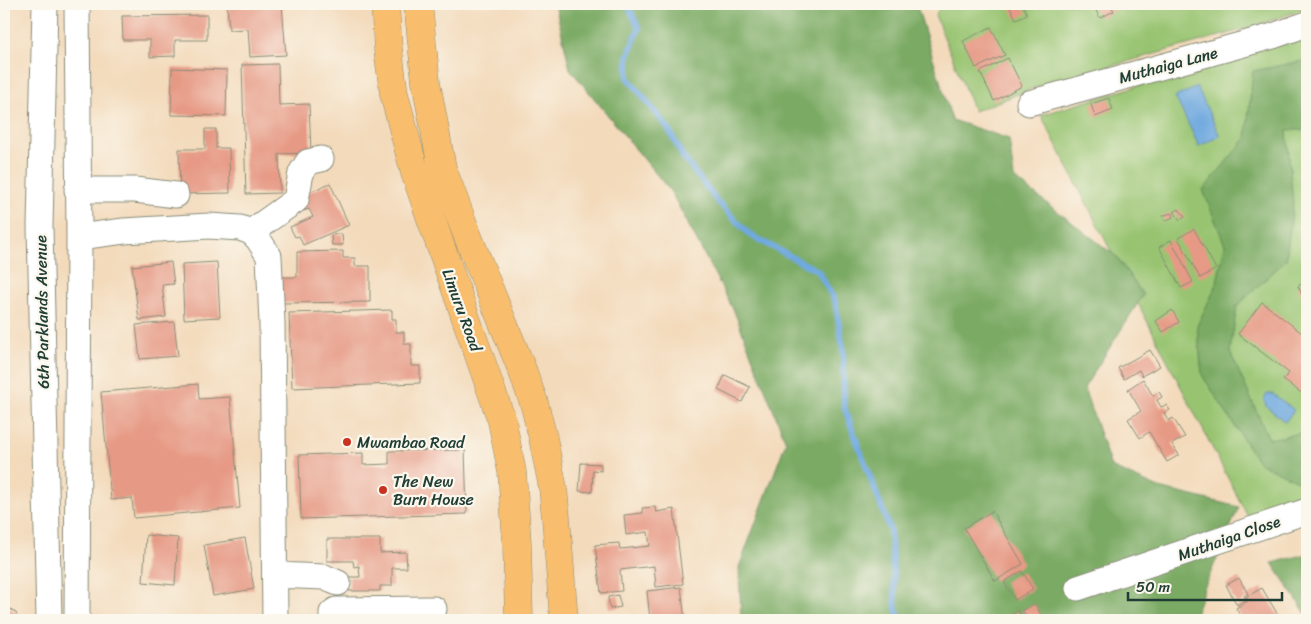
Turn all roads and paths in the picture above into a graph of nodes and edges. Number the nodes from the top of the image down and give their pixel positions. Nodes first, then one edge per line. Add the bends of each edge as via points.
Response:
1 (45, 4) edge
2 (78, 4) edge
3 (385, 4) edge
4 (418, 4) edge
5 (1307, 24) edge
6 (1029, 102) dead end
7 (320, 159) dead end
8 (77, 190) junction
9 (176, 195) dead end
10 (251, 232) junction
11 (79, 237) junction
12 (1307, 511) edge
13 (274, 575) junction
14 (338, 583) dead end
15 (1078, 588) dead end
16 (434, 609) dead end
17 (49, 620) edge
18 (77, 620) edge
19 (275, 620) edge
20 (332, 620) edge
21 (519, 620) edge
22 (564, 620) edge

1 - 17 street, 6th Parklands Avenue via 40,228
2 - 8 street
3 - 21 main road, Limuru Road via 394,94 415,173 502,421 512,472
4 - 22 main road via 426,82 442,168 523,372 543,438 553,488
5 - 6 street, Muthaiga Lane
7 - 10 street via 308,162 301,173 296,200
8 - 9 street via 135,190
8 - 11 street
10 - 11 street via 209,226
10 - 13 street via 269,256
11 - 18 street
12 - 15 street, Muthaiga Close
13 - 14 street via 324,577
13 - 19 street
16 - 20 street via 336,610 332,613

